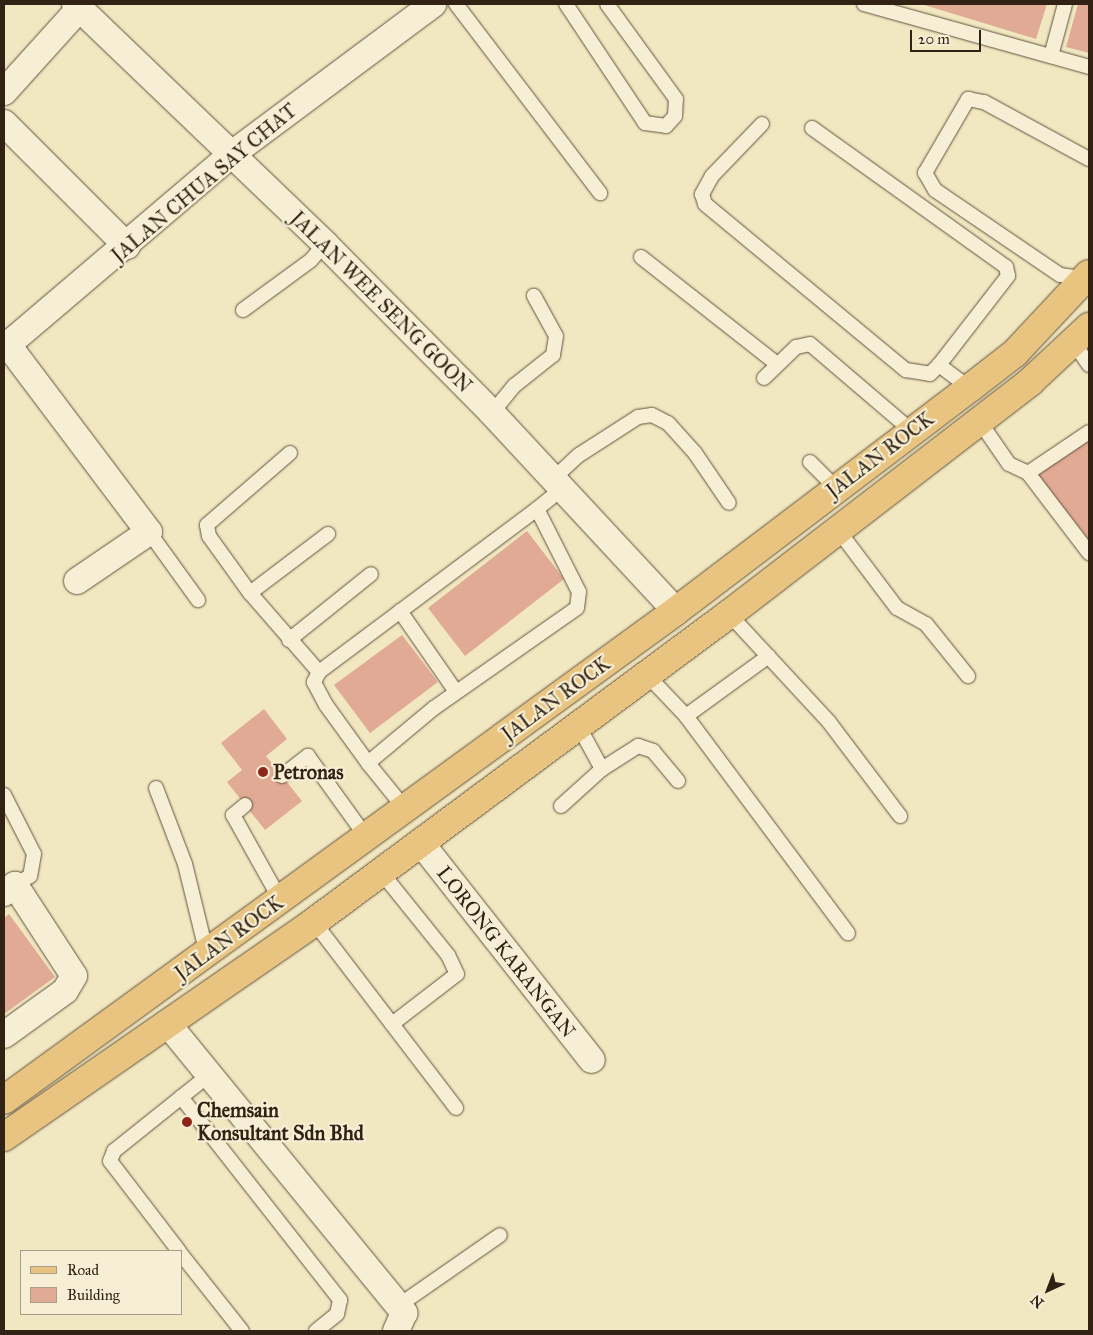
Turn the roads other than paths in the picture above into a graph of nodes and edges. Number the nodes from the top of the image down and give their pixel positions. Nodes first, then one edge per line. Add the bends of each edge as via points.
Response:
1 (433, 4) edge
2 (456, 4) edge
3 (607, 4) edge
4 (864, 4) edge
5 (1065, 4) edge
6 (569, 5) edge
7 (77, 6) edge
8 (1051, 56) junction
9 (1089, 68) edge
10 (4, 92) edge
11 (4, 123) edge
12 (762, 124) dead end
13 (812, 128) dead end
14 (232, 154) junction
15 (1089, 159) edge
16 (600, 193) dead end
17 (325, 244) junction
18 (127, 246) junction
19 (641, 257) dead end
20 (1088, 276) edge
21 (534, 296) dead end
22 (243, 310) dead end
23 (1081, 335) edge
24 (6, 347) edge
25 (777, 364) junction
26 (939, 365) junction
27 (1089, 365) edge
28 (764, 378) dead end
29 (970, 388) junction
30 (492, 413) junction
31 (980, 422) junction
32 (912, 431) junction
33 (1089, 432) edge
34 (290, 452) dead end
35 (810, 462) dead end
36 (1028, 473) junction
37 (558, 484) junction
38 (836, 488) junction
39 (729, 503) dead end
40 (538, 509) junction
41 (838, 530) junction
42 (149, 532) junction
43 (328, 534) dead end
44 (1089, 552) edge
45 (371, 574) dead end
46 (77, 582) dead end
47 (250, 593) junction
48 (198, 600) dead end
49 (400, 611) junction
50 (676, 611) junction
51 (729, 614) junction
52 (289, 640) junction
53 (769, 656) junction
54 (319, 672) junction
55 (647, 675) junction
56 (968, 676) dead end
57 (456, 692) junction
58 (686, 716) junction
59 (578, 725) junction
60 (368, 762) junction
61 (602, 769) junction
62 (282, 776) dead end
63 (678, 781) dead end
64 (156, 788) dead end
65 (4, 795) edge
66 (245, 805) dead end
67 (561, 806) dead end
68 (406, 810) junction
69 (900, 816) dead end
70 (367, 838) junction
71 (421, 843) junction
72 (381, 872) junction
73 (10, 889) edge
74 (281, 901) junction
75 (314, 922) junction
76 (848, 933) dead end
77 (207, 954) junction
78 (167, 1023) junction
79 (392, 1024) junction
80 (4, 1035) edge
81 (592, 1060) dead end
82 (210, 1074) junction
83 (181, 1097) junction
84 (4, 1100) edge
85 (456, 1108) dead end
86 (4, 1137) edge
87 (500, 1235) dead end
88 (178, 1250) edge
89 (182, 1256) edge
90 (399, 1321) edge
91 (242, 1331) edge
92 (316, 1331) edge

1 - 14 street, JALAN CHUA SAY CHAT
2 - 16 lane
3 - 6 lane via 676,98 675,116 666,126 646,124
4 - 8 lane
5 - 8 lane
7 - 10 street
7 - 14 street, JALAN WEE SENG GOON
8 - 9 lane
11 - 18 street
12 - 26 lane via 712,176 702,194 705,204 906,370 930,374
13 - 26 lane via 1006,267 1008,276
14 - 17 street, JALAN WEE SENG GOON
14 - 18 street, JALAN CHUA SAY CHAT
15 - 20 lane via 984,102 968,99 925,173 935,190 1060,275
17 - 22 lane via 311,260
17 - 30 street, JALAN WEE SENG GOON
18 - 24 street, JALAN CHUA SAY CHAT
19 - 25 lane
20 - 29 main road, JALAN ROCK via 1015,353
21 - 30 lane via 556,336 553,355 514,386
23 - 27 lane
23 - 31 main road, JALAN ROCK
24 - 42 street
25 - 28 lane
25 - 32 lane via 796,347 810,344
26 - 29 lane
29 - 32 main road, JALAN ROCK
30 - 37 street, JALAN WEE SENG GOON
31 - 36 lane via 1009,464
31 - 41 main road, JALAN ROCK
32 - 38 main road, JALAN ROCK
33 - 36 lane
34 - 47 lane via 207,525 209,536
35 - 38 lane
36 - 44 lane
37 - 39 lane via 579,455 638,417 652,414 668,423 695,453
37 - 40 lane
37 - 50 street, JALAN WEE SENG GOON
38 - 50 main road, JALAN ROCK
40 - 49 lane
40 - 57 lane via 579,592 577,608
41 - 51 main road, JALAN ROCK
41 - 56 lane via 897,608 926,624
42 - 46 street
42 - 48 lane
43 - 47 lane
45 - 52 lane
47 - 52 lane
49 - 54 lane
49 - 57 lane
50 - 68 main road, JALAN ROCK
51 - 53 lane
51 - 55 main road, JALAN ROCK
52 - 54 lane
53 - 58 lane
53 - 69 lane via 829,722
54 - 60 lane via 314,682 326,705
55 - 58 lane
55 - 59 main road, JALAN ROCK
57 - 60 lane
58 - 76 lane
59 - 61 lane
59 - 71 main road, JALAN ROCK
60 - 68 lane
61 - 63 lane via 638,746 653,751
61 - 67 lane
62 - 70 lane via 308,756
64 - 77 lane via 185,864
65 - 73 lane via 34,854 30,876
66 - 74 lane via 234,815
68 - 70 main road, JALAN ROCK
70 - 74 main road, JALAN ROCK
71 - 72 main road, JALAN ROCK
71 - 81 street, LORONG KARANGAN
72 - 75 main road, JALAN ROCK
72 - 79 lane via 448,954 457,974
73 - 80 street via 74,976 65,991
74 - 77 main road, JALAN ROCK
75 - 78 main road, JALAN ROCK
75 - 79 lane
77 - 84 main road, JALAN ROCK
78 - 82 street
78 - 86 main road, JALAN ROCK
79 - 85 lane
82 - 83 lane
82 - 90 street
83 - 88 lane via 114,1151 110,1161
83 - 92 lane via 340,1300 337,1314
87 - 90 lane
89 - 91 lane

